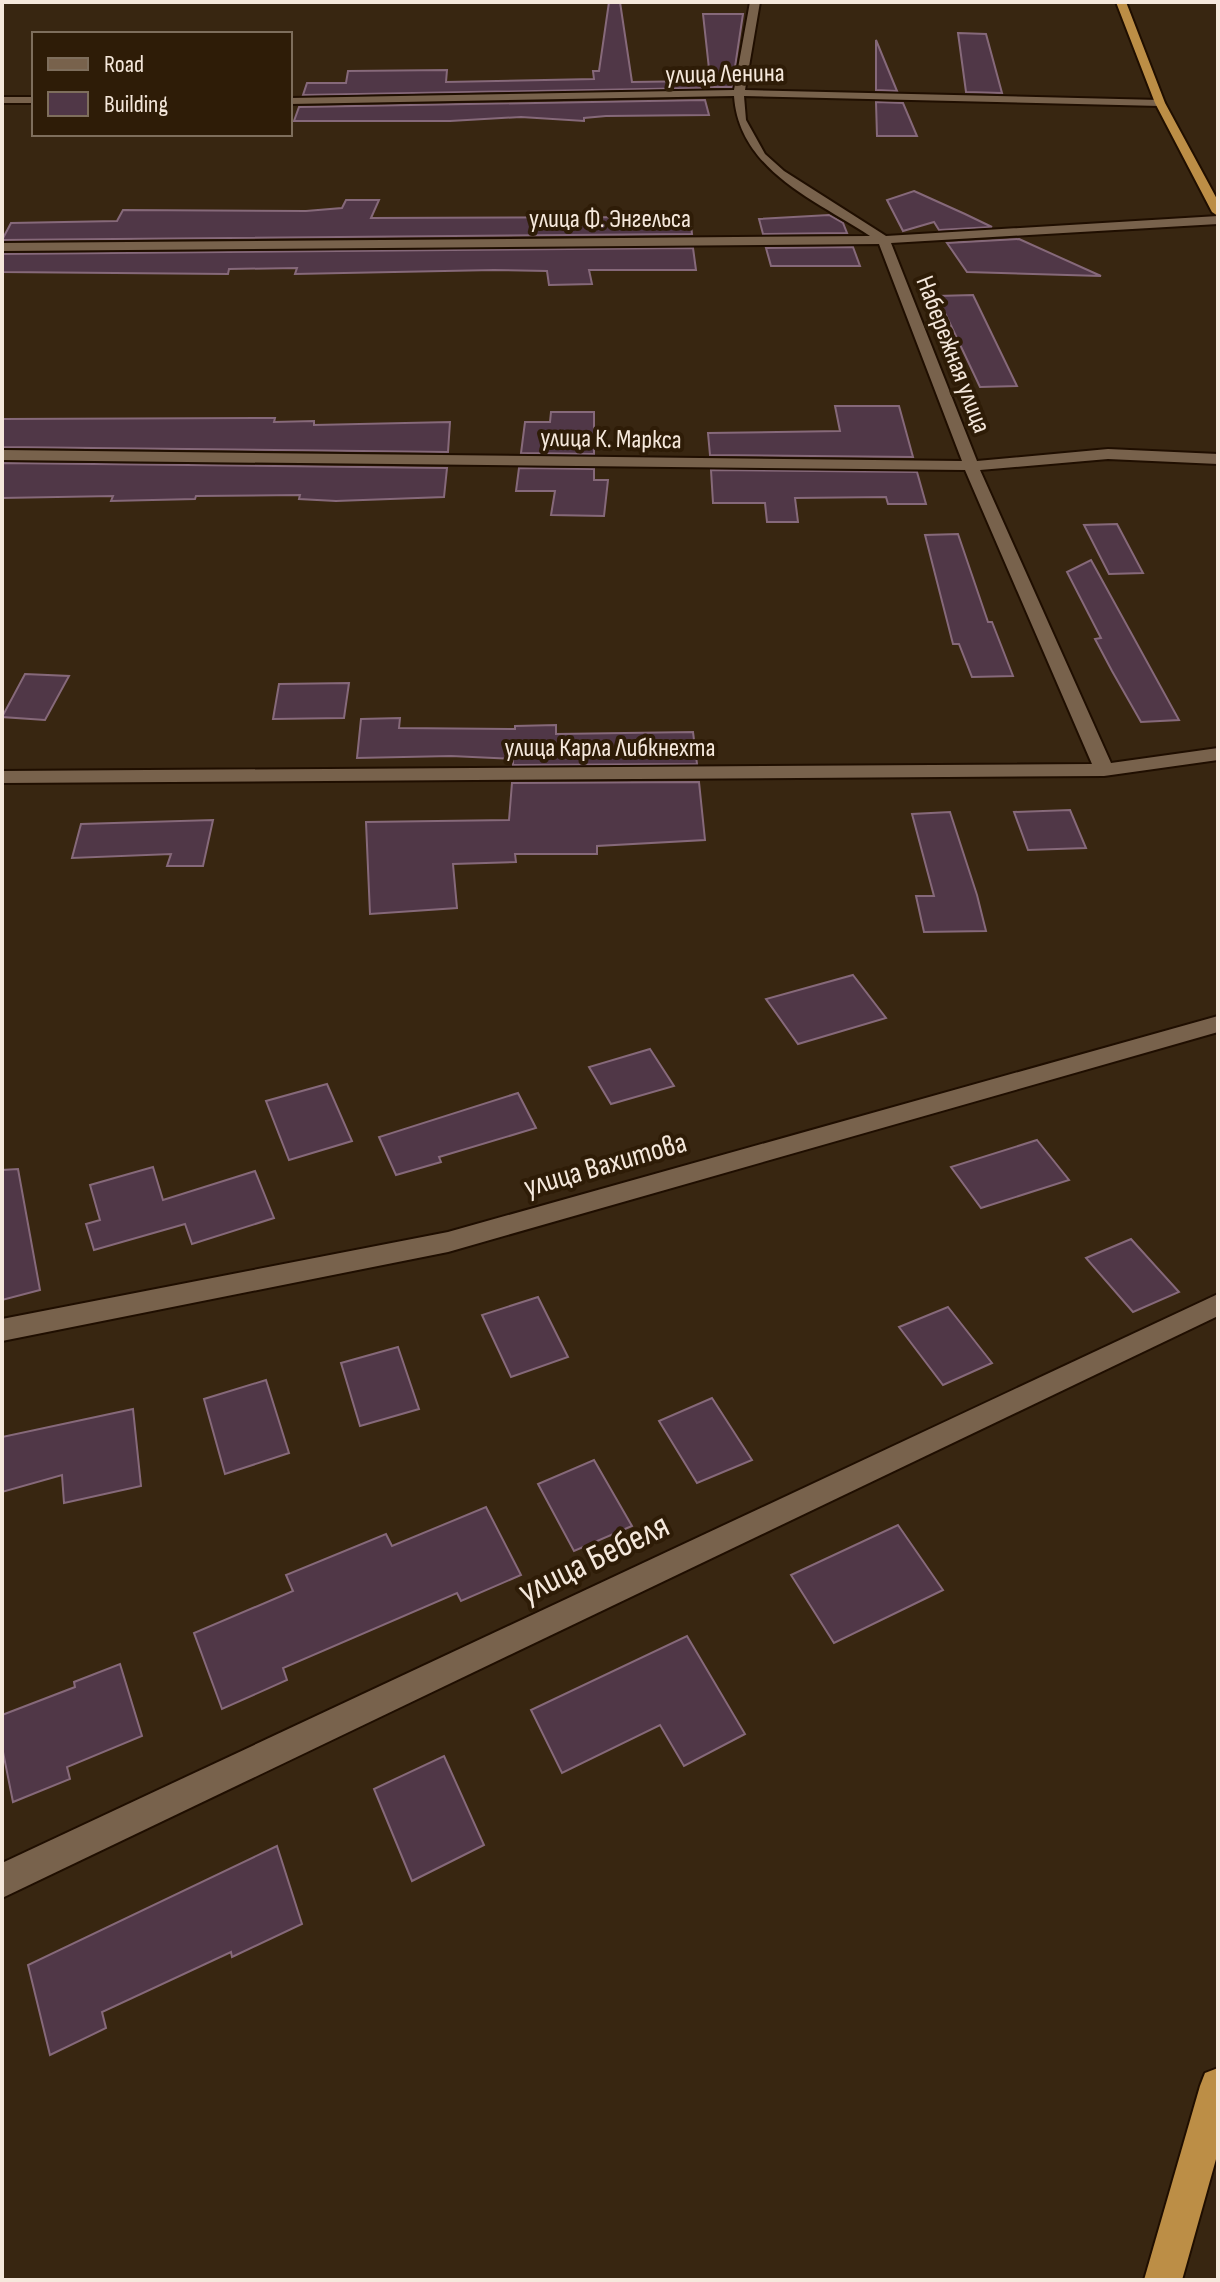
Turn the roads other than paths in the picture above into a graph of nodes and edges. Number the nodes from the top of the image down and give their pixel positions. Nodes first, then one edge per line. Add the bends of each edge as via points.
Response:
1 (755, 2) edge
2 (1121, 2) edge
3 (739, 93) junction
4 (2, 100) edge
5 (32, 100) edge
6 (292, 101) edge
7 (1160, 103) junction
8 (1218, 212) edge
9 (1218, 220) edge
10 (884, 240) junction
11 (2, 247) edge
12 (2, 455) edge
13 (1218, 459) edge
14 (971, 466) junction
15 (1218, 754) edge
16 (1104, 770) junction
17 (2, 777) edge
18 (1218, 1024) edge
19 (1218, 1304) edge
20 (2, 1330) edge
21 (2, 1881) edge
22 (1218, 2086) edge
23 (1163, 2280) edge

1 - 3 street
2 - 7 highway
3 - 6 street, улица Ленина
3 - 7 street, улица Ленина
3 - 10 street via 741,120 761,156
4 - 5 street
7 - 8 highway
9 - 10 street, улица Ф. Энгельса
10 - 11 street, улица Ф. Энгельса
10 - 14 street, Набережная улица
12 - 14 street, улица К. Маркса
13 - 14 street, улица К. Маркса via 1108,454
14 - 16 street, Набережная улица
15 - 16 street, улица Карла Либкнехта
16 - 17 street, улица Карла Либкнехта
18 - 20 street, улица Вахитова via 448,1242
19 - 21 street, улица Бебеля
22 - 23 highway

